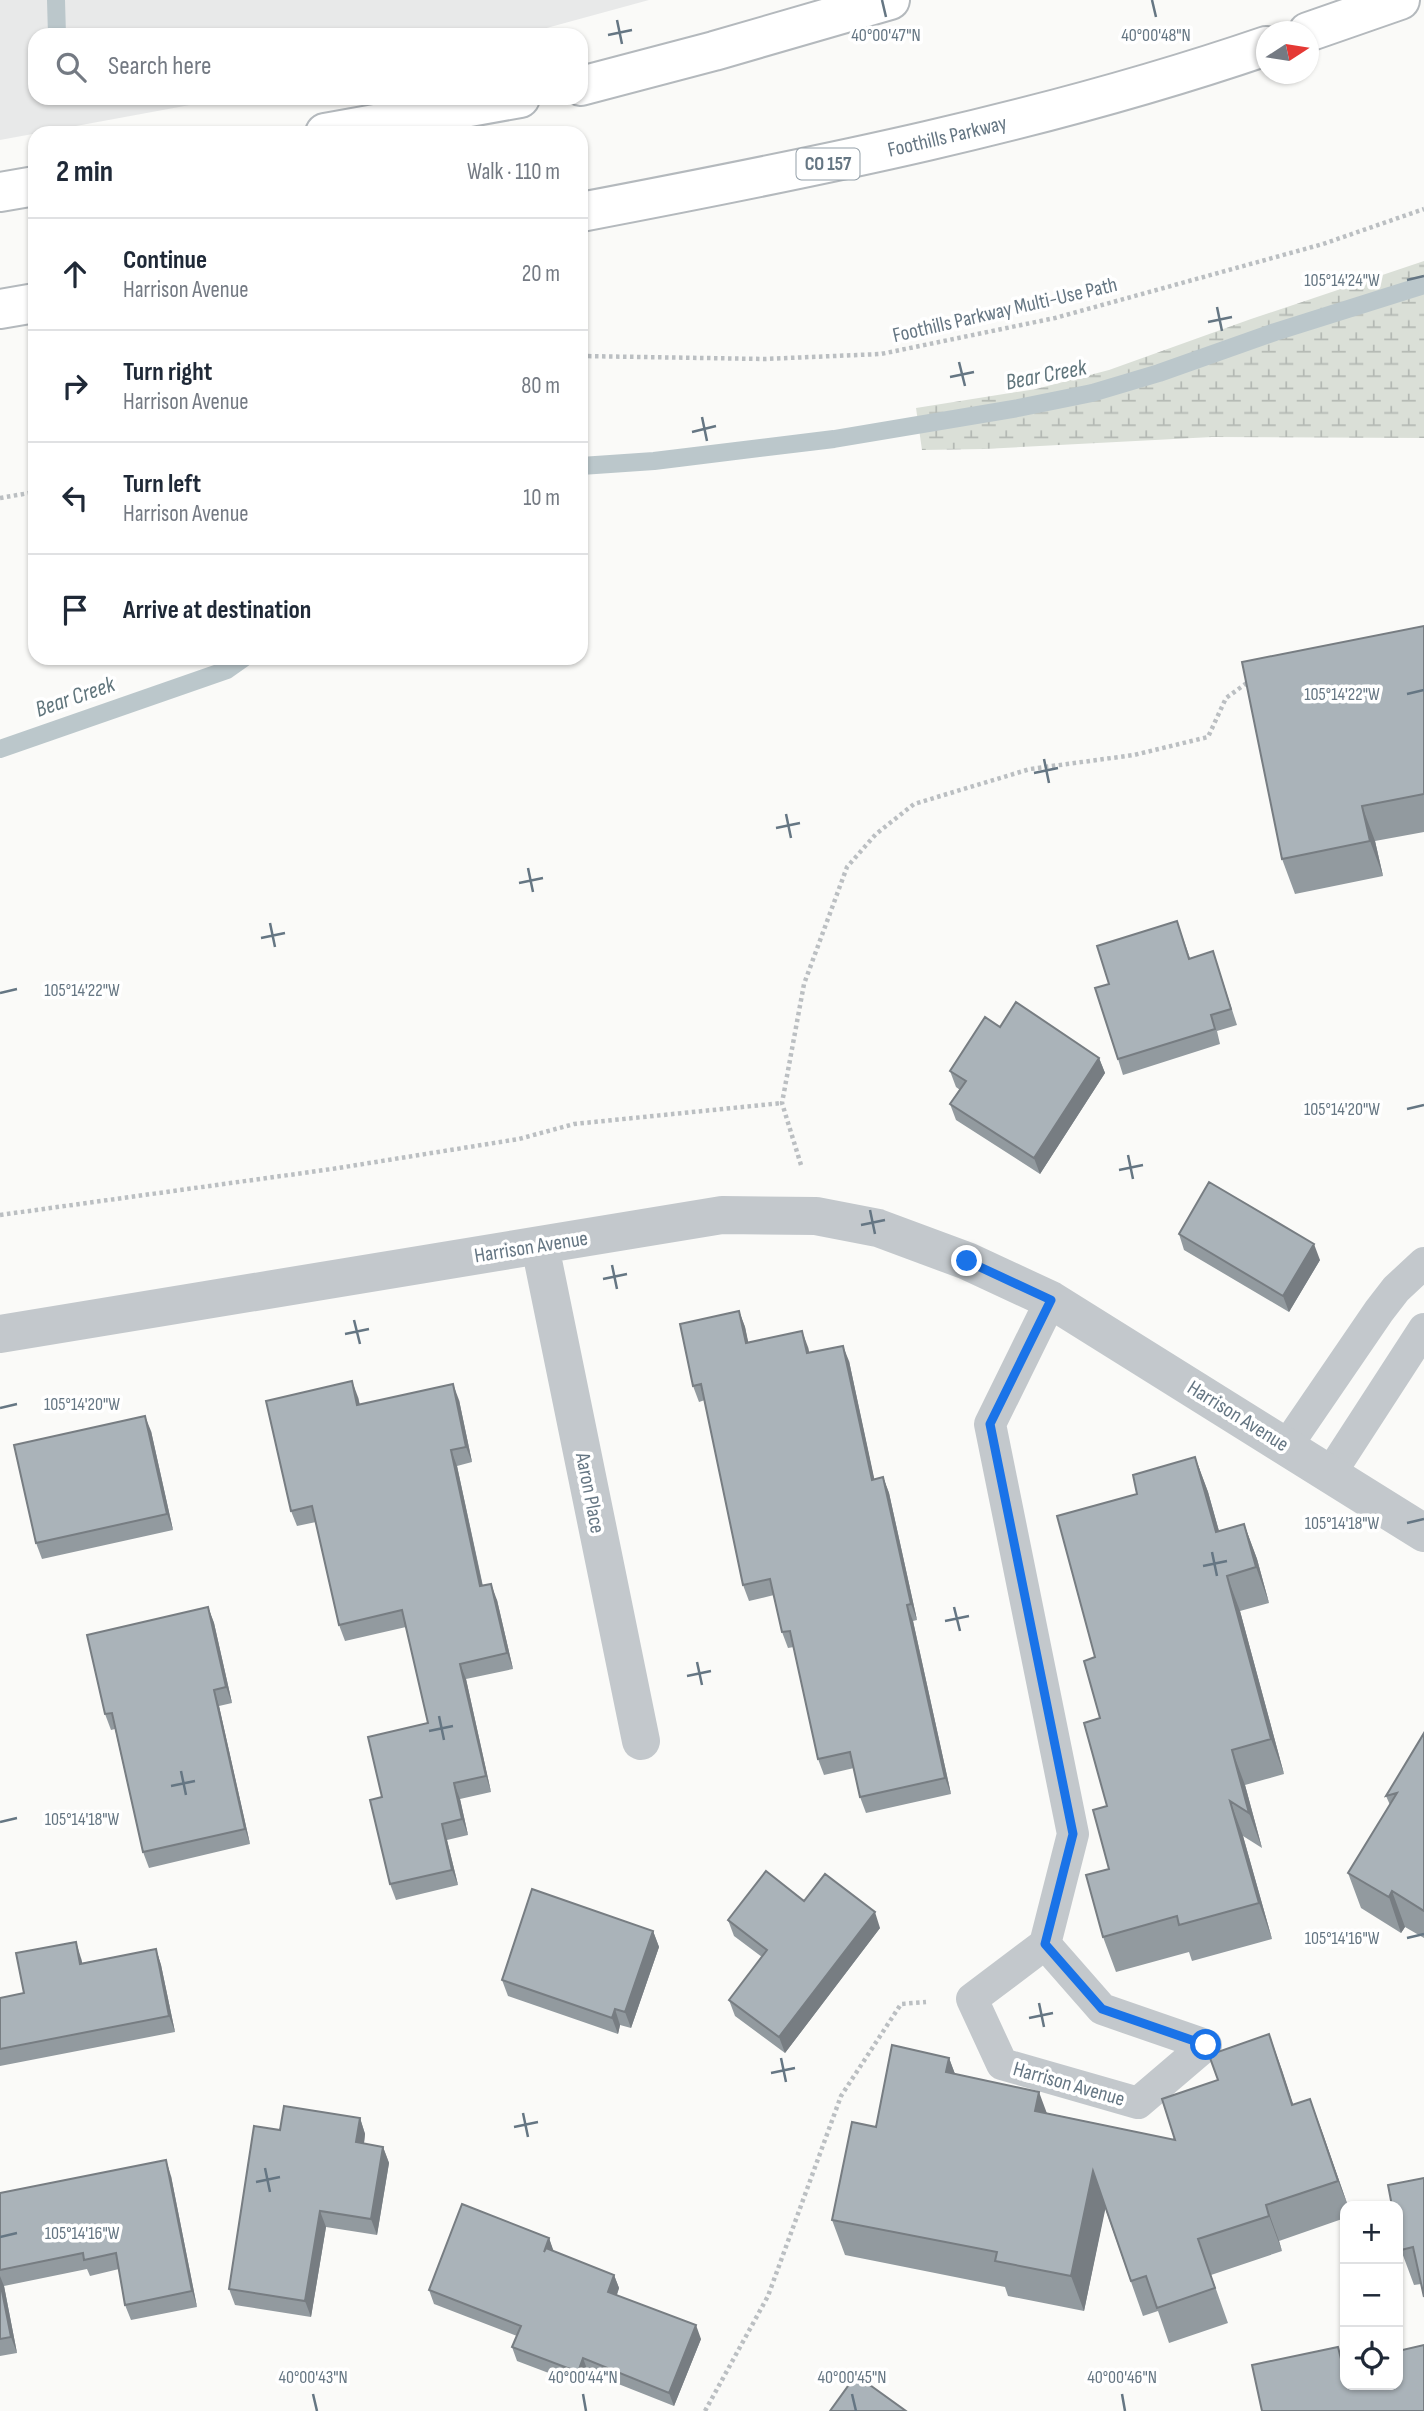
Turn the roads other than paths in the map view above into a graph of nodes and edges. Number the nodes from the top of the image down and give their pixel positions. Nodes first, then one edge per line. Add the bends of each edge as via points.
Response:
1 (890, 0) edge
2 (1400, 0) edge
3 (1319, 28) edge
4 (1256, 49) edge
5 (588, 84) edge
6 (481, 105) edge
7 (364, 126) edge
8 (28, 187) edge
9 (0, 192) edge
10 (588, 211) edge
11 (28, 304) edge
12 (0, 309) edge
13 (540, 1246) junction
14 (1424, 1264) edge
15 (1051, 1300) junction
16 (1424, 1329) edge
17 (0, 1334) edge
18 (1286, 1447) junction
19 (1330, 1474) junction
20 (1424, 1533) edge
21 (641, 1741) dead end
22 (1045, 1944) junction

1 - 5 highway
2 - 3 highway
4 - 10 highway, Foothills Parkway / CO 157 via 1072,104 904,146
6 - 7 highway
8 - 9 highway
11 - 12 highway
13 - 15 street, Harrison Avenue via 722,1214 816,1216 878,1228 967,1261
13 - 17 street, Harrison Avenue
13 - 21 street, Aaron Place
14 - 18 lane via 1379,1311
15 - 18 street, Harrison Avenue
15 - 22 lane via 990,1424 1073,1834
16 - 19 lane
18 - 19 street, Harrison Avenue
19 - 20 street, Harrison Avenue
22 - 22 lane, Harrison Avenue via 972,1998 1003,2064 1138,2104 1206,2045 1102,2009

